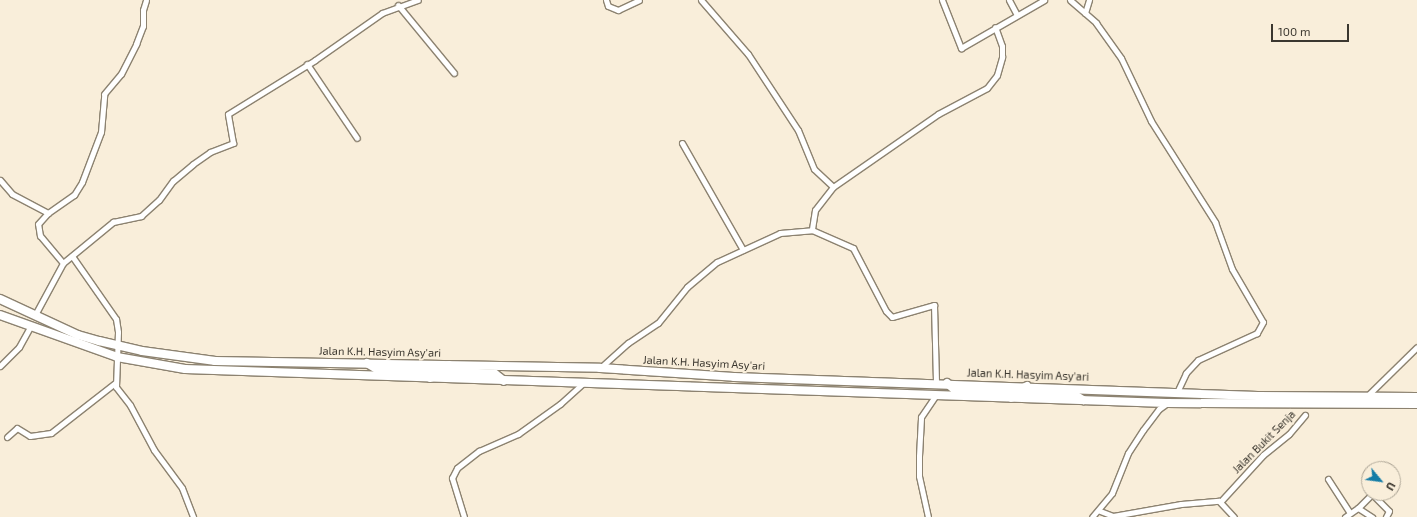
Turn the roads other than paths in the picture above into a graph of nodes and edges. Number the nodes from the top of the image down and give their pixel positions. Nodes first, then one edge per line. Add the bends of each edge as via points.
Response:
1 (146, 0) edge
2 (418, 0) edge
3 (606, 0) edge
4 (639, 0) edge
5 (701, 0) edge
6 (942, 0) edge
7 (1009, 0) edge
8 (1044, 0) edge
9 (1070, 0) edge
10 (1089, 0) edge
11 (398, 5) junction
12 (1085, 13) junction
13 (1017, 15) junction
14 (995, 27) junction
15 (307, 64) junction
16 (454, 73) dead end
17 (357, 138) dead end
18 (682, 143) dead end
19 (0, 180) edge
20 (833, 188) junction
21 (48, 213) junction
22 (812, 230) junction
23 (743, 250) junction
24 (72, 256) junction
25 (63, 263) junction
26 (0, 300) edge
27 (36, 313) junction
28 (0, 315) edge
29 (30, 327) junction
30 (117, 346) junction
31 (1417, 347) edge
32 (117, 357) junction
33 (367, 362) junction
34 (451, 364) junction
35 (0, 366) edge
36 (600, 368) junction
37 (429, 378) junction
38 (504, 380) junction
39 (115, 383) junction
40 (583, 383) junction
41 (936, 383) junction
42 (947, 383) junction
43 (1027, 386) junction
44 (1177, 392) junction
45 (935, 396) junction
46 (1365, 397) junction
47 (1417, 397) edge
48 (1010, 398) junction
49 (1083, 400) junction
50 (1166, 403) junction
51 (1417, 404) edge
52 (1305, 415) dead end
53 (7, 438) dead end
54 (1328, 479) dead end
55 (1221, 501) junction
56 (1363, 501) edge
57 (1379, 501) edge
58 (1358, 508) junction
59 (1100, 511) junction
60 (1350, 514) junction
61 (193, 517) edge
62 (464, 517) edge
63 (928, 517) edge
64 (1092, 517) edge
65 (1234, 517) edge
66 (1345, 517) edge
67 (1372, 517) edge
68 (1386, 517) edge

1 - 21 street via 143,26 136,44 121,74 104,94 101,132 82,182 74,195
2 - 11 street
3 - 4 street via 608,6 618,10
5 - 20 street via 748,54 798,130 814,169
6 - 14 street via 961,48
7 - 13 street
8 - 13 street
9 - 12 street
10 - 12 street
11 - 15 street
11 - 16 street
12 - 44 street via 1109,39 1121,58 1152,122 1215,222 1232,269 1263,322 1257,333 1198,360 1186,373
13 - 14 street
14 - 20 street via 1002,46 1002,57 997,75 987,88 938,114
15 - 17 street
15 - 24 street via 228,114 234,140 231,145 210,152 192,164 142,216 113,222
18 - 23 street
19 - 21 street via 12,194
20 - 22 street via 816,210
21 - 25 street via 38,224 38,232
22 - 23 street via 780,233
22 - 41 street via 853,248 886,311 892,317 934,305
23 - 36 street via 705,271 683,292 658,323 628,342
24 - 25 street
24 - 30 street via 116,319
25 - 27 street
26 - 27 highway, Jalan K.H. Hasyim Asy'ari
27 - 30 highway, Jalan K.H. Hasyim Asy'ari via 78,335
28 - 29 highway, Jalan K.H. Hasyim Asy'ari
29 - 32 highway, Jalan K.H. Hasyim Asy'ari
29 - 35 street via 19,346
30 - 32 street
30 - 33 highway, Jalan K.H. Hasyim Asy'ari via 208,360
31 - 46 street
32 - 37 highway, Jalan K.H. Hasyim Asy'ari via 185,369
32 - 39 street
33 - 34 highway, Jalan K.H. Hasyim Asy'ari
33 - 37 highway via 378,370 437,372 437,376
34 - 36 highway, Jalan K.H. Hasyim Asy'ari
34 - 38 highway via 443,370 495,374
36 - 41 highway, Jalan K.H. Hasyim Asy'ari via 734,377
37 - 38 highway, Jalan K.H. Hasyim Asy'ari
38 - 40 highway, Jalan K.H. Hasyim Asy'ari
39 - 53 street via 50,433 30,436 17,428
39 - 61 street via 154,450 182,488
40 - 45 highway, Jalan K.H. Hasyim Asy'ari via 669,384
40 - 62 street via 560,404 523,431 479,451 457,468 452,478
41 - 42 highway, Jalan K.H. Hasyim Asy'ari
42 - 43 highway, Jalan K.H. Hasyim Asy'ari
42 - 48 highway via 955,390 1016,392 1016,396
43 - 44 highway, Jalan K.H. Hasyim Asy'ari
43 - 49 highway via 1022,388 1023,392 1075,394
44 - 46 highway, Jalan K.H. Hasyim Asy'ari
45 - 48 highway, Jalan K.H. Hasyim Asy'ari
45 - 63 street via 921,417 919,476
46 - 47 highway, Jalan K.H. Hasyim Asy'ari
48 - 49 highway, Jalan K.H. Hasyim Asy'ari
49 - 50 highway, Jalan K.H. Hasyim Asy'ari
50 - 51 highway, Jalan K.H. Hasyim Asy'ari
50 - 59 street via 1152,416 1128,453 1115,488
52 - 55 street, Jalan Bukit Senja via 1289,434 1262,455
54 - 60 street
55 - 59 street via 1181,504 1112,516
55 - 65 street
56 - 58 street
57 - 68 street via 1389,511
58 - 60 street
58 - 67 street
59 - 64 street
60 - 66 street

